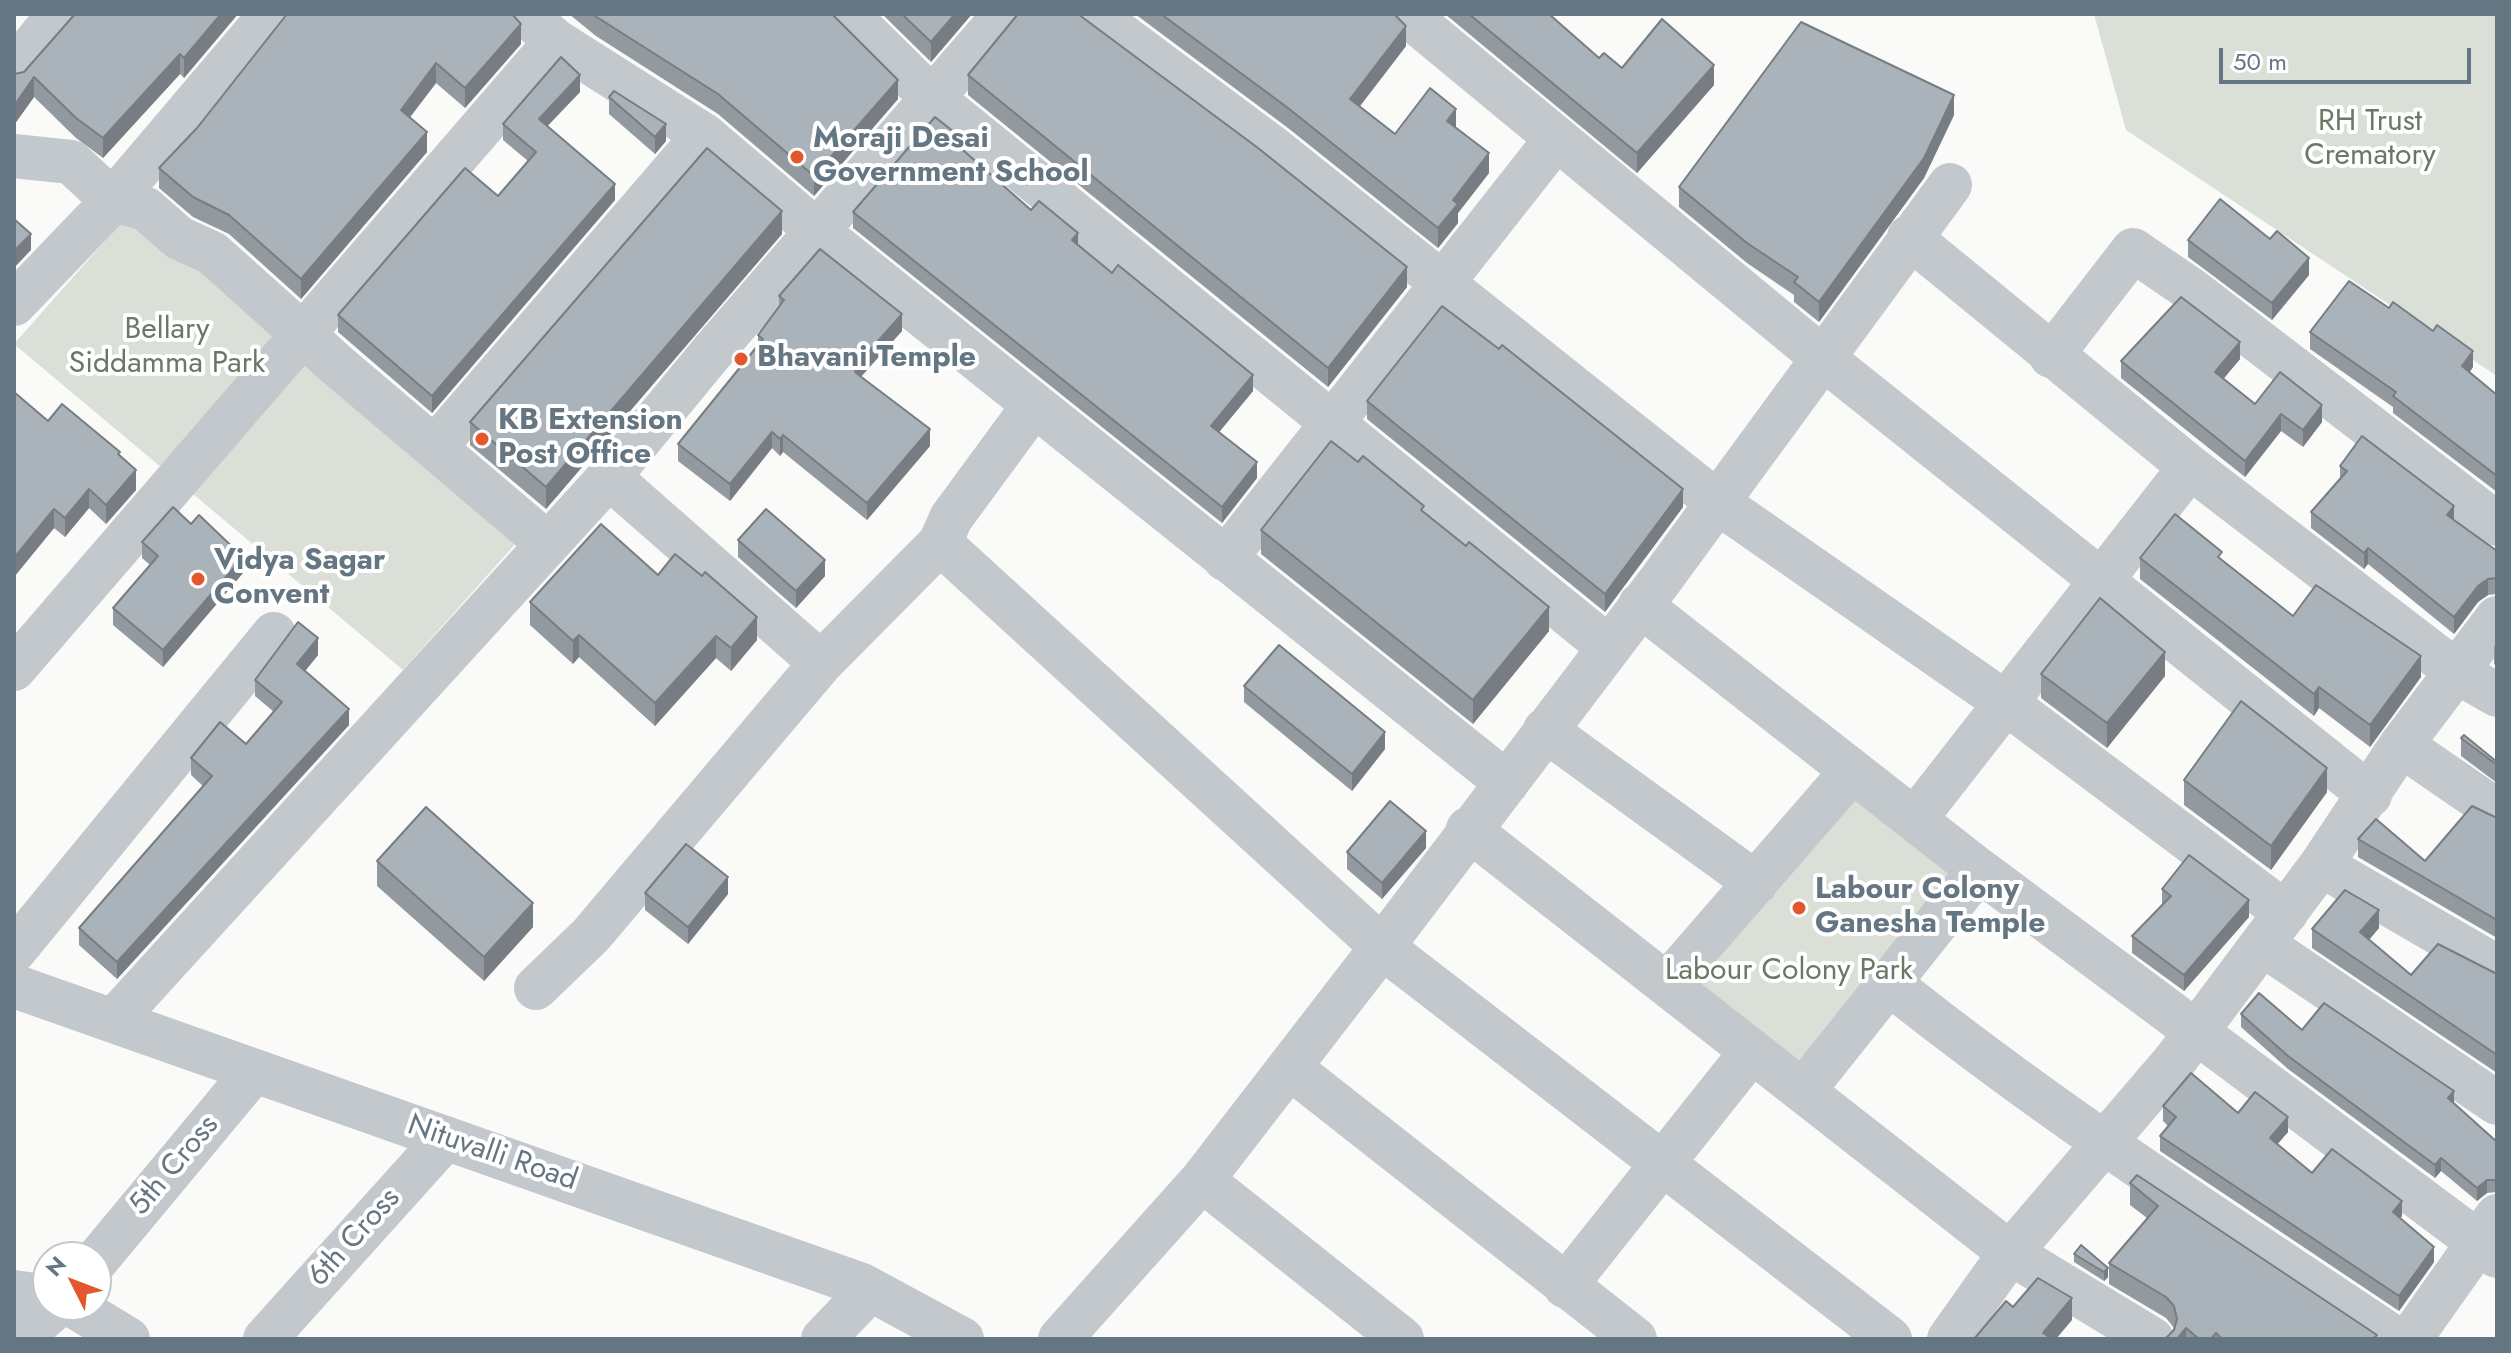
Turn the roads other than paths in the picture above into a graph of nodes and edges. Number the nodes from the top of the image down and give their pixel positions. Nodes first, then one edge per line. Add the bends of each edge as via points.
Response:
1 (59, 14) edge
2 (271, 14) edge
3 (847, 14) edge
4 (1005, 14) edge
5 (1093, 14) edge
6 (1406, 14) edge
7 (541, 28) edge
8 (14, 69) edge
9 (931, 97) junction
10 (704, 135) junction
11 (1556, 139) junction
12 (14, 156) edge
13 (1950, 185) dead end
14 (111, 199) junction
15 (817, 231) junction
16 (1909, 237) junction
17 (1442, 283) junction
18 (14, 304) edge
19 (306, 334) junction
20 (2051, 356) junction
21 (1824, 359) junction
22 (1034, 405) junction
23 (1331, 423) junction
24 (436, 446) junction
25 (2190, 467) junction
26 (609, 477) junction
27 (1717, 502) junction
28 (2497, 524) edge
29 (940, 543) junction
30 (548, 544) junction
31 (1225, 559) junction
32 (2100, 583) junction
33 (1640, 605) junction
34 (2497, 618) edge
35 (274, 634) dead end
36 (1607, 646) junction
37 (821, 663) junction
38 (14, 669) edge
39 (2457, 672) junction
40 (2497, 695) edge
41 (2006, 703) junction
42 (1545, 730) junction
43 (2401, 745) junction
44 (1852, 771) junction
45 (1507, 783) junction
46 (2370, 795) junction
47 (2497, 811) edge
48 (1915, 819) junction
49 (1468, 829) junction
50 (2321, 865) junction
51 (1979, 870) junction
52 (1756, 883) junction
53 (2274, 929) junction
54 (1382, 947) junction
55 (2497, 967) edge
56 (15, 979) edge
57 (1889, 983) junction
58 (1667, 984) junction
59 (536, 988) dead end
60 (113, 1021) junction
61 (2198, 1029) junction
62 (1752, 1051) junction
63 (1289, 1067) junction
64 (254, 1071) junction
65 (1803, 1091) junction
66 (2497, 1103) edge
67 (446, 1138) junction
68 (2104, 1143) junction
69 (1661, 1165) junction
70 (1202, 1180) junction
71 (2490, 1238) edge
72 (112, 1242) edge
73 (2010, 1253) junction
74 (1565, 1286) junction
75 (870, 1290) junction
76 (40, 1321) edge
77 (98, 1321) edge
78 (19, 1339) edge
79 (128, 1339) edge
80 (265, 1339) edge
81 (823, 1339) edge
82 (962, 1339) edge
83 (1060, 1339) edge
84 (1402, 1339) edge
85 (1635, 1339) edge
86 (1890, 1339) edge
87 (1949, 1339) edge
88 (2152, 1339) edge
89 (2396, 1339) edge
90 (2410, 1339) edge

1 - 8 street
2 - 14 street
3 - 9 street
4 - 9 street
5 - 17 street
6 - 11 street
7 - 10 street
7 - 19 street
9 - 15 street
9 - 23 street
10 - 15 street
10 - 24 street
11 - 17 street
11 - 21 street
12 - 14 street via 71,162
13 - 16 street
14 - 18 street
14 - 19 street via 146,209 179,238 212,253
15 - 22 street
15 - 26 street
16 - 20 street
16 - 21 street
17 - 23 street
17 - 27 street
19 - 24 street
19 - 38 street
20 - 25 street
20 - 28 street via 2133,250
21 - 27 street
21 - 32 street
22 - 29 street via 951,518
22 - 31 street
23 - 31 street
23 - 36 street
24 - 30 street
25 - 32 street
25 - 39 street
26 - 30 street
26 - 37 street
27 - 33 street
27 - 41 street
29 - 37 street
29 - 54 street
30 - 60 street
31 - 45 street
32 - 41 street
32 - 46 street
33 - 36 street
33 - 44 street
34 - 39 street
35 - 56 street
36 - 42 street
37 - 59 street via 591,935
39 - 40 street
39 - 43 street
41 - 48 street
41 - 53 street
42 - 45 street
42 - 52 street
43 - 46 street
43 - 47 street
44 - 48 street
44 - 52 street
45 - 49 street
46 - 50 street
48 - 51 street
49 - 54 street
49 - 58 street
50 - 53 street
50 - 55 street
51 - 57 street
51 - 61 street
52 - 58 street
53 - 61 street
53 - 66 street
54 - 63 street
54 - 69 street
56 - 60 street, Nituvalli Road
57 - 65 street
57 - 68 street
58 - 62 street
60 - 64 street, Nituvalli Road
61 - 68 street
61 - 71 street
62 - 65 street
62 - 69 street
63 - 70 street
63 - 74 street
64 - 67 street, Nituvalli Road
64 - 72 street, 5th Cross
65 - 73 street
67 - 75 street, Nituvalli Road
67 - 80 street, 6th Cross
68 - 73 street
68 - 89 street
69 - 74 street
69 - 86 street
70 - 83 street
70 - 84 street
71 - 90 street
73 - 87 street
73 - 88 street
74 - 85 street
75 - 81 street
75 - 82 street, Nituvalli Road
76 - 78 street
77 - 79 street

